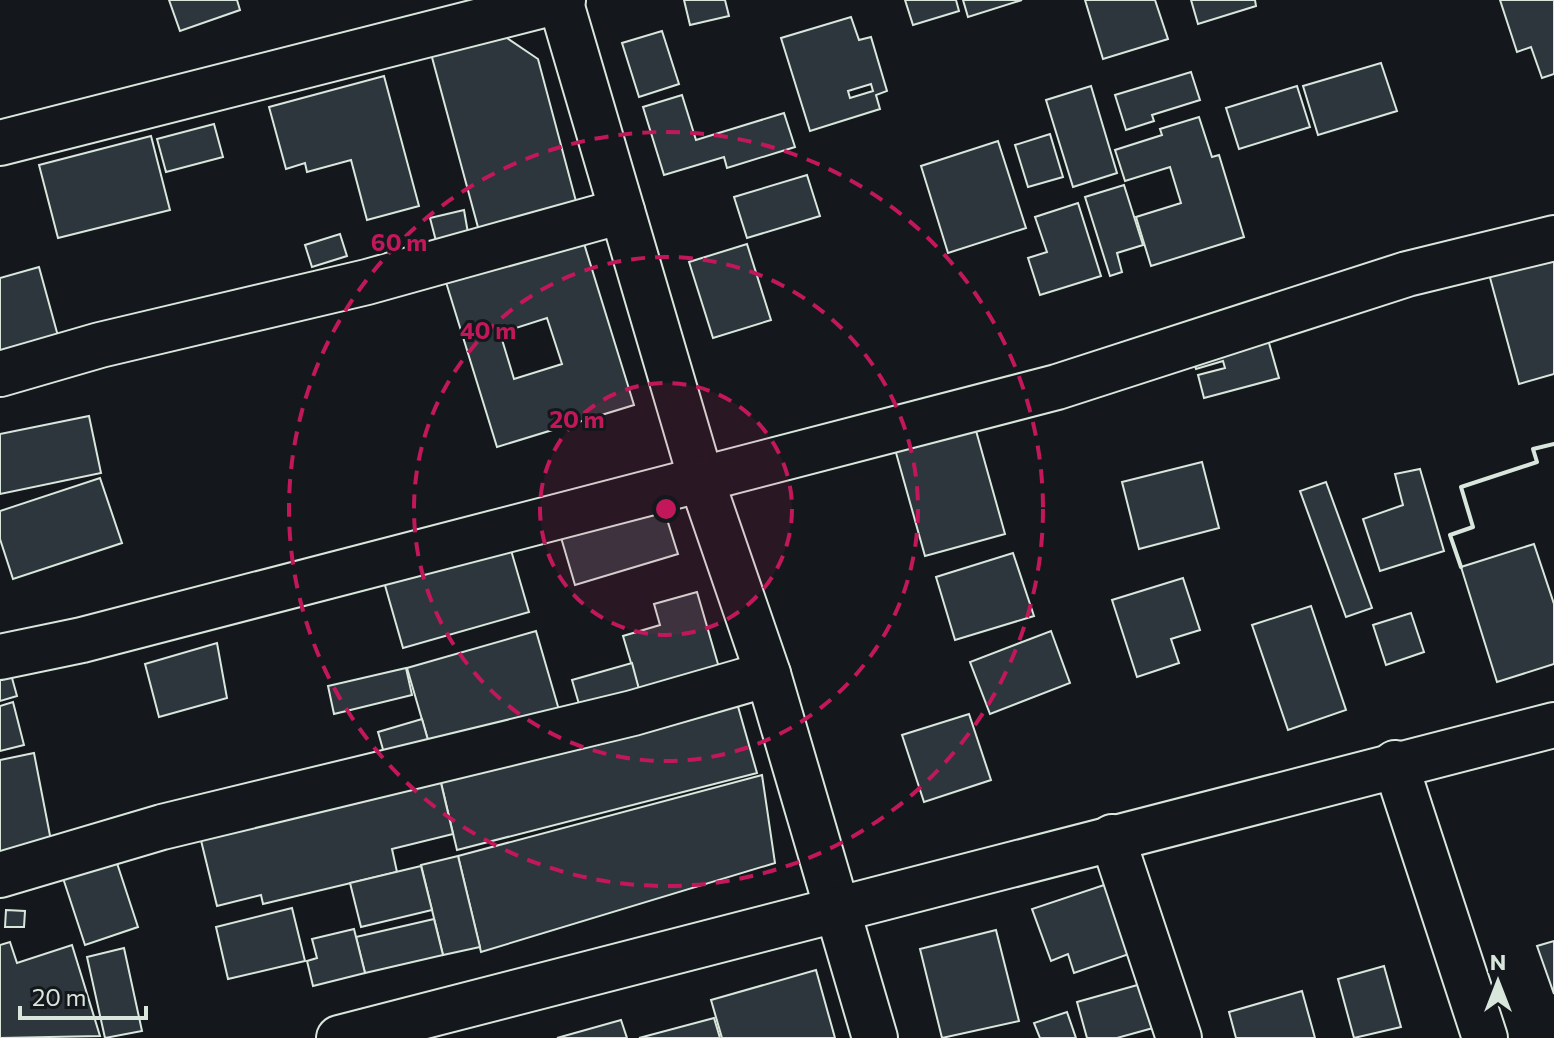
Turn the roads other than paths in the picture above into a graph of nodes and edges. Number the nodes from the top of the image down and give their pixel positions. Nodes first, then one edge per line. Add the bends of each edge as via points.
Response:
1 (561, 0) edge
2 (0, 143) edge
3 (622, 211) junction
4 (1554, 238) edge
5 (0, 374) edge
6 (701, 479) junction
7 (0, 657) edge
8 (768, 674) junction
9 (1554, 725) edge
10 (1395, 763) junction
11 (1112, 837) junction
12 (0, 875) edge
13 (836, 911) junction
14 (391, 1032) edge
15 (339, 1038) edge
16 (875, 1038) edge
17 (1179, 1038) edge
18 (1485, 1038) edge

1 - 2 street
1 - 3 street
3 - 5 street via 367,282
3 - 6 street
4 - 6 street via 1407,274 1057,387
6 - 7 street
6 - 8 street
8 - 12 street via 633,713 162,827
8 - 13 street
9 - 10 street
10 - 11 street
10 - 18 street
11 - 13 street
11 - 17 street
13 - 14 street
13 - 16 street
14 - 15 street

